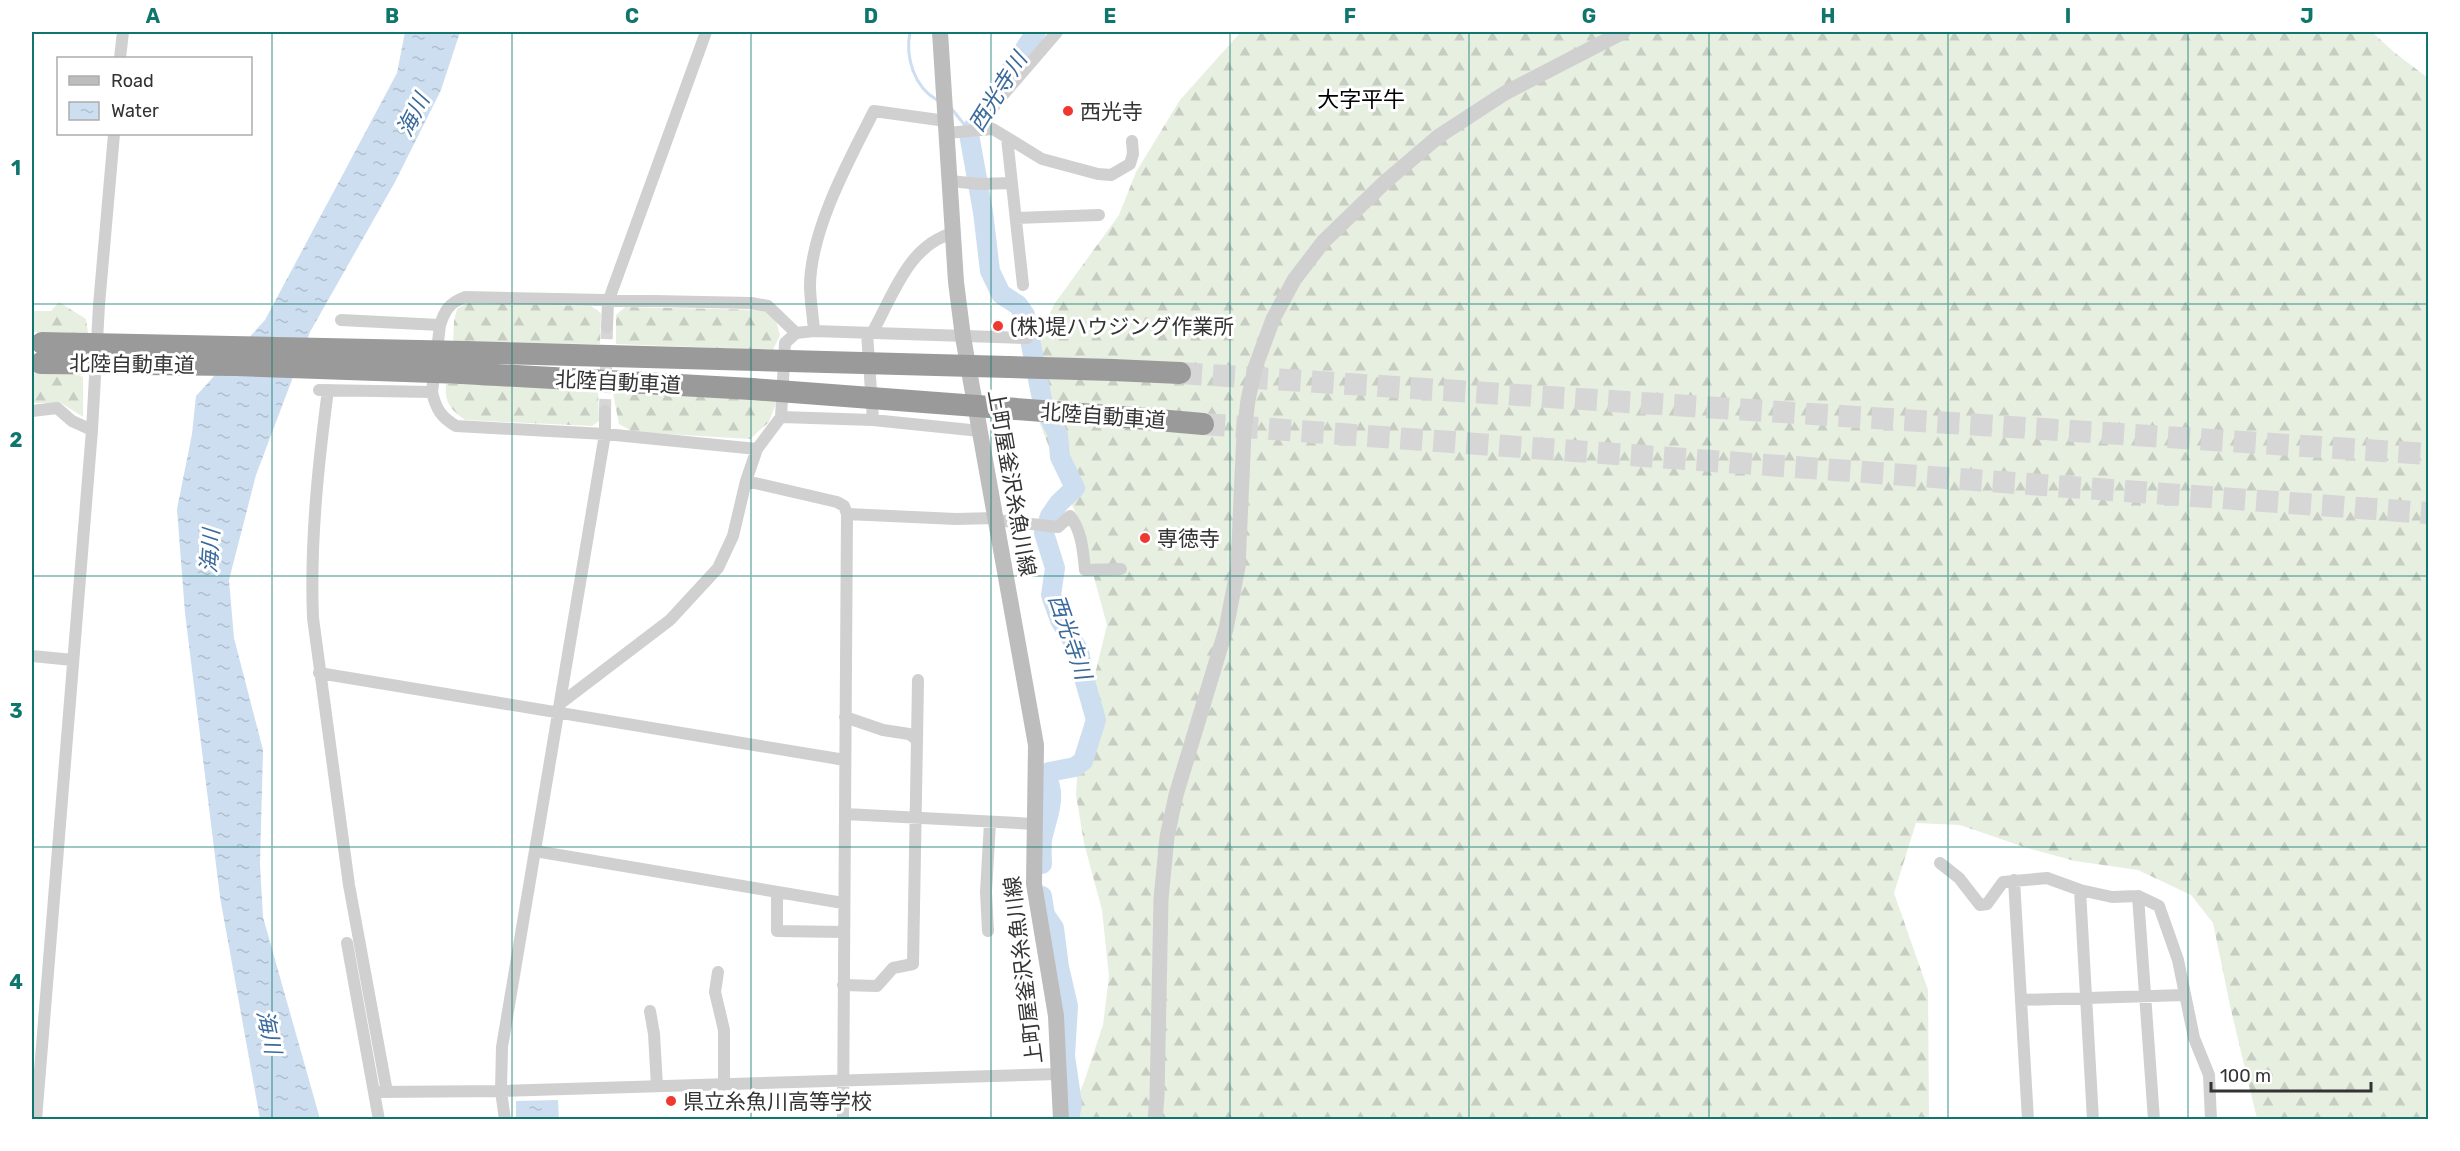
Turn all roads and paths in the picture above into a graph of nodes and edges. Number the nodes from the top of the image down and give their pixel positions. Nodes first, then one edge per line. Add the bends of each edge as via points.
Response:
1 (123, 32) edge
2 (706, 32) edge
3 (940, 32) edge
4 (1057, 32) edge
5 (1623, 32) edge
6 (120, 57) edge
7 (946, 127) junction
8 (983, 128) junction
9 (114, 135) edge
10 (1007, 138) junction
11 (1132, 141) dead end
12 (950, 181) junction
13 (1012, 183) junction
14 (1099, 214) dead end
15 (1016, 218) junction
16 (953, 232) junction
17 (1023, 285) dead end
18 (608, 302) junction
19 (340, 320) dead end
20 (440, 325) junction
21 (607, 327) tunnel mouth
22 (814, 331) junction
23 (796, 333) junction
24 (869, 333) junction
25 (963, 337) junction
26 (1027, 338) dead end
27 (36, 353) edge
28 (464, 363) junction
29 (1180, 373) tunnel mouth
30 (432, 392) junction
31 (32, 411) edge
32 (605, 411) tunnel mouth
33 (782, 417) junction
34 (873, 420) junction
35 (1203, 424) tunnel mouth
36 (92, 430) junction
37 (980, 431) junction
38 (605, 434) junction
39 (757, 449) junction
40 (746, 481) junction
41 (847, 514) junction
42 (996, 519) junction
43 (1121, 569) dead end
44 (32, 656) edge
45 (73, 660) junction
46 (319, 673) junction
47 (918, 680) dead end
48 (560, 708) junction
49 (845, 717) junction
50 (917, 740) junction
51 (845, 760) junction
52 (845, 814) junction
53 (916, 818) junction
54 (990, 822) junction
55 (1035, 824) junction
56 (535, 851) junction
57 (1940, 863) dead end
58 (2014, 880) junction
59 (2080, 890) junction
60 (777, 892) junction
61 (2138, 896) junction
62 (843, 903) junction
63 (988, 931) dead end
64 (844, 932) junction
65 (347, 944) dead end
66 (718, 972) dead end
67 (843, 985) junction
68 (2184, 995) junction
69 (2146, 996) junction
70 (2085, 998) junction
71 (2021, 999) junction
72 (650, 1011) dead end
73 (1058, 1074) junction
74 (36, 1080) edge
75 (842, 1082) junction
76 (724, 1084) junction
77 (657, 1086) junction
78 (501, 1091) junction
79 (381, 1092) junction
80 (36, 1119) edge
81 (379, 1119) edge
82 (505, 1119) edge
83 (843, 1119) edge
84 (1061, 1119) edge
85 (1155, 1119) edge
86 (2028, 1119) edge
87 (2093, 1119) edge
88 (2154, 1119) edge
89 (2211, 1119) edge

1 - 6 street
2 - 18 street
3 - 7 main road, 上町屋釜沢糸魚川線
4 - 8 street via 996,103
5 - 85 street via 1505,93 1439,136 1323,242 1294,280 1273,319 1248,400 1238,567 1226,628 1167,837
7 - 8 street
7 - 12 main road, 上町屋釜沢糸魚川線
7 - 22 street via 874,111 836,187 816,248 810,284
8 - 10 street
9 - 36 street
10 - 11 street via 1049,162 1104,175 1130,164
10 - 13 street
12 - 13 street
12 - 16 main road, 上町屋釜沢糸魚川線
13 - 15 street
14 - 15 street
15 - 17 street
16 - 24 street via 914,257
16 - 25 main road, 上町屋釜沢糸魚川線
18 - 20 street via 465,297 452,302
18 - 21 street
18 - 23 street via 751,303 768,306
19 - 20 street
20 - 30 street
22 - 23 street
22 - 24 street
23 - 33 street via 784,343
24 - 25 street
24 - 34 street
25 - 26 street
25 - 37 main road, 上町屋釜沢糸魚川線
27 - 28 highway, 北陸自動車道, bridge via 236,365
28 - 29 highway, 北陸自動車道, bridge via 756,360
28 - 35 highway, 北陸自動車道, bridge
30 - 38 street via 436,408 456,426
30 - 46 street via 323,390 311,575
31 - 36 street via 57,408 72,421
32 - 38 street
33 - 34 street
33 - 39 street
34 - 37 street
36 - 45 street
37 - 42 main road, 上町屋釜沢糸魚川線
38 - 39 street
38 - 48 street
39 - 40 street
40 - 41 street via 837,502
40 - 48 street via 734,536 718,568 670,620
41 - 42 street
41 - 49 street
42 - 43 street via 1058,528 1070,516 1079,532 1085,570
42 - 55 main road, 上町屋釜沢糸魚川線 via 1035,735
44 - 45 street
45 - 74 street
46 - 48 street
46 - 79 street
47 - 50 street
48 - 51 street
48 - 56 street
49 - 50 street via 909,734
49 - 51 street
50 - 53 street
51 - 52 street
52 - 53 street
52 - 62 street
53 - 54 street
53 - 67 street via 913,964 893,968 878,986
54 - 55 street
54 - 63 street
55 - 73 main road, 上町屋釜沢糸魚川線 via 1034,884 1056,1016
56 - 60 street
56 - 78 street via 502,1047
57 - 58 street via 1959,878 1980,904 1987,904 2003,882
58 - 59 street via 2047,878
58 - 71 street
59 - 61 street via 2112,897
59 - 70 street
60 - 62 street
60 - 64 street via 777,932
61 - 68 street via 2159,906 2178,960
61 - 69 street
62 - 64 street
64 - 67 street
65 - 79 street
66 - 76 street via 715,992 724,1030
67 - 75 street
68 - 69 street
68 - 89 street via 2194,1038 2209,1075
69 - 70 street
69 - 88 street
70 - 71 street
70 - 87 street
71 - 86 street
72 - 77 street
73 - 75 street
73 - 84 main road, 上町屋釜沢糸魚川線
74 - 80 street
75 - 76 street
75 - 83 street
76 - 77 street
77 - 78 street
78 - 79 street
78 - 82 street
79 - 81 street

